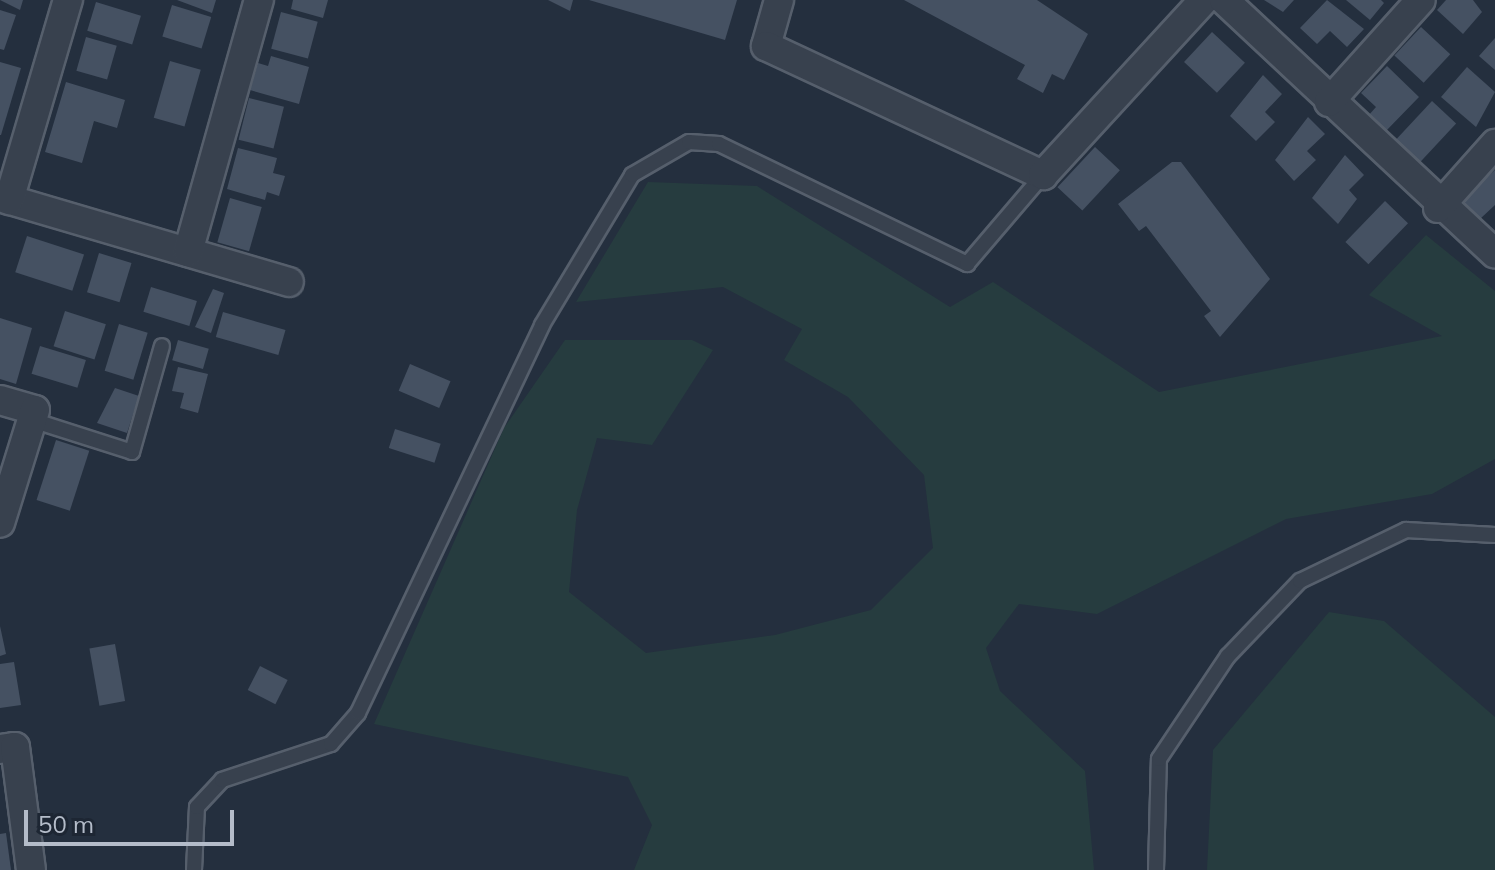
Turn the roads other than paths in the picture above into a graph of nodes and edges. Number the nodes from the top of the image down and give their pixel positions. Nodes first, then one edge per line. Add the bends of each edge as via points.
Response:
1 (68, 0) edge
2 (259, 0) edge
3 (779, 0) edge
4 (1204, 0) edge
5 (1224, 0) edge
6 (1421, 0) edge
7 (1329, 102) junction
8 (1495, 144) edge
9 (1043, 175) junction
10 (4, 199) edge
11 (1438, 208) junction
12 (188, 252) junction
13 (1495, 254) edge
14 (289, 282) dead end
15 (162, 346) dead end
16 (0, 400) edge
17 (32, 420) junction
18 (0, 523) edge
19 (1495, 535) edge
20 (0, 749) edge
21 (31, 870) edge
22 (194, 870) edge
23 (1156, 870) edge

1 - 10 street
2 - 12 street
3 - 9 street via 766,46
4 - 9 street
5 - 7 street
6 - 7 street
7 - 11 street
8 - 11 street
9 - 22 lane via 967,264 719,144 689,142 632,175 542,325 358,713 331,744 222,780 197,807
10 - 12 street
11 - 13 street
12 - 14 street
15 - 17 lane via 132,452
16 - 17 street via 35,410
17 - 18 street
19 - 23 lane via 1406,530 1300,581 1228,656 1159,759
20 - 21 street via 15,747

